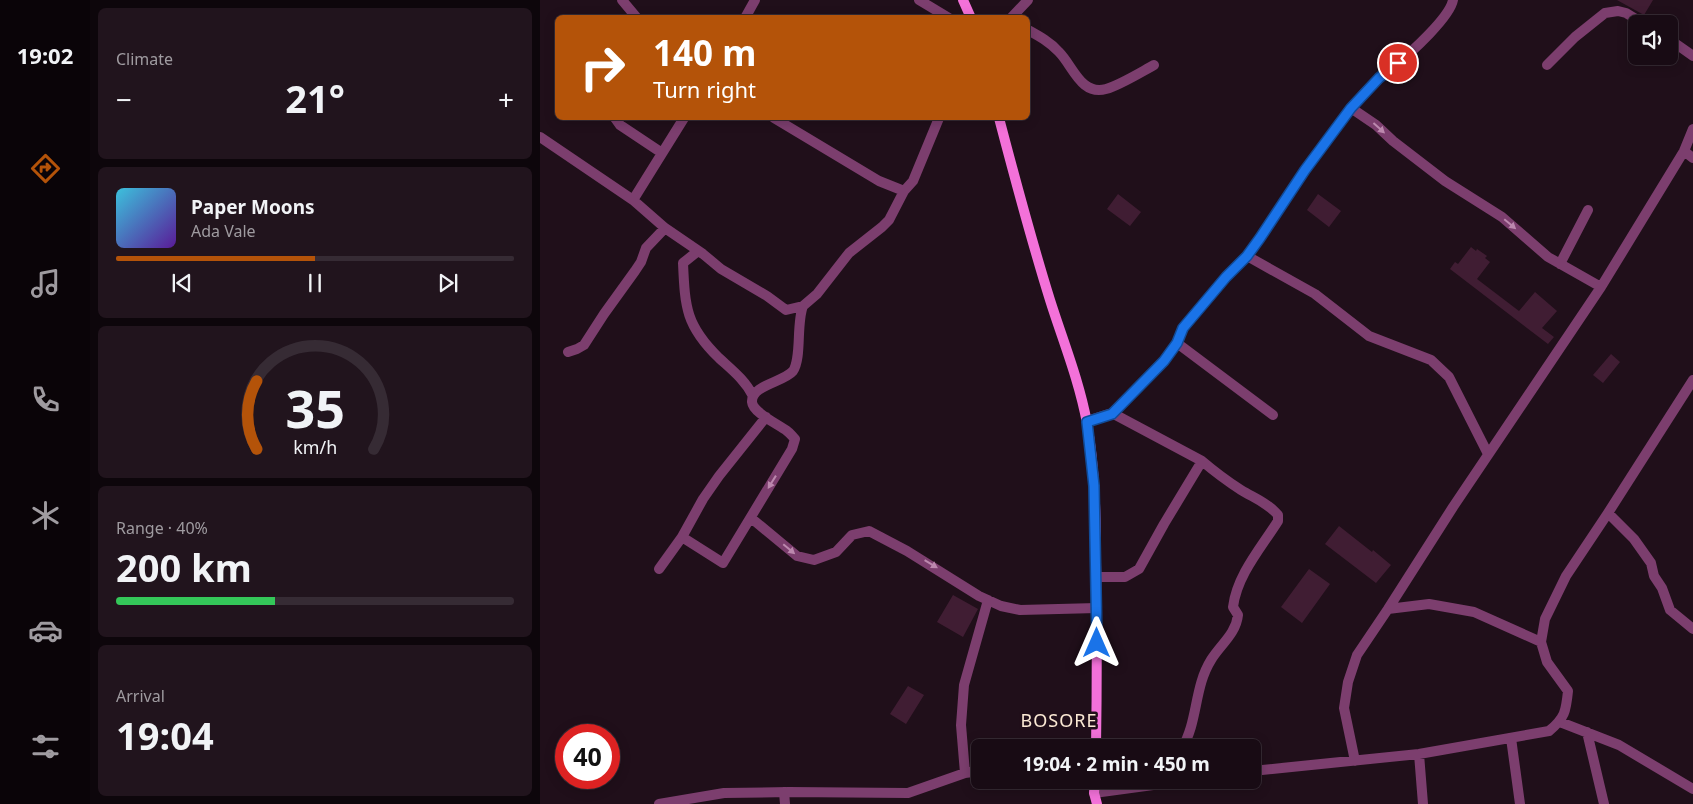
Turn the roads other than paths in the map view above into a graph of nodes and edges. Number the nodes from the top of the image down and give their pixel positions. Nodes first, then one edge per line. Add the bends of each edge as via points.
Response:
1 (622, 0) edge
2 (755, 0) edge
3 (919, 0) edge
4 (963, 0) edge
5 (1028, 0) edge
6 (1453, 0) edge
7 (634, 15) edge
8 (747, 15) edge
9 (944, 15) edge
10 (970, 15) edge
11 (1014, 15) edge
12 (1629, 15) edge
13 (1030, 31) edge
14 (1678, 45) edge
15 (1693, 56) edge
16 (1547, 64) dead end
17 (1154, 65) dead end
18 (1351, 108) junction
19 (616, 120) edge
20 (683, 120) edge
21 (777, 120) edge
22 (938, 120) edge
23 (1000, 120) edge
24 (1693, 129) edge
25 (540, 137) edge
26 (1684, 151) junction
27 (662, 153) junction
28 (1693, 158) edge
29 (904, 191) junction
30 (633, 200) junction
31 (1588, 210) dead end
32 (665, 228) junction
33 (698, 251) junction
34 (1247, 256) junction
35 (1560, 264) junction
36 (1601, 287) junction
37 (803, 306) junction
38 (1177, 343) junction
39 (568, 352) dead end
40 (1692, 385) edge
41 (753, 396) junction
42 (1112, 414) junction
43 (1273, 415) dead end
44 (766, 417) junction
45 (1087, 422) junction
46 (1488, 454) junction
47 (1202, 461) junction
48 (1608, 513) junction
49 (751, 518) junction
50 (682, 537) junction
51 (659, 569) dead end
52 (1096, 577) junction
53 (988, 600) junction
54 (1097, 608) junction
55 (1388, 609) junction
56 (1693, 629) edge
57 (1540, 642) junction
58 (1560, 722) junction
59 (1587, 732) junction
60 (1511, 738) junction
61 (1096, 739) edge
62 (1185, 739) edge
63 (1418, 754) junction
64 (1355, 761) junction
65 (1261, 770) edge
66 (971, 772) edge
67 (965, 773) junction
68 (1094, 789) edge
69 (1124, 789) edge
70 (1693, 789) edge
71 (784, 792) junction
72 (908, 793) junction
73 (1094, 793) junction
74 (659, 804) edge
75 (785, 804) edge
76 (908, 804) edge
77 (1096, 804) edge
78 (1423, 804) edge
79 (1520, 804) edge
80 (1604, 804) edge

1 - 7 street
2 - 8 street
3 - 9 street
4 - 10 street
5 - 11 street
6 - 18 street via 1438,24
12 - 16 street via 1618,11 1605,13
13 - 17 street via 1060,52 1085,86 1092,90 1106,89
14 - 15 street
18 - 34 street
18 -> 35 street via 1445,181 1502,217
19 - 27 street
20 - 27 street
21 - 29 street via 879,181
22 - 29 street via 913,181
23 - 45 street
24 - 26 street
25 - 30 street
26 - 28 street
26 - 36 street
27 - 30 street
29 - 37 street via 889,220 849,253 817,294
30 - 32 street
31 - 35 street
32 - 33 street
32 - 39 street via 646,248 641,262 584,345
33 - 37 street via 786,310
33 - 41 street via 683,263 689,318 706,345 747,384
34 - 38 street via 1183,328
34 - 46 street via 1315,294 1369,336 1430,360 1449,378
35 - 36 street
36 - 46 street
37 - 41 street via 793,370 762,387
38 - 42 street via 1164,361
38 - 43 street
40 - 48 street
41 - 44 street via 755,409
42 - 45 street
42 - 47 street
44 -> 49 street via 795,439
44 - 50 street via 719,476
45 - 52 street via 1094,486
46 - 55 street
47 - 52 street via 1139,569 1125,577
47 - 62 street via 1228,482 1271,507 1278,514 1278,521 1235,594 1233,607 1238,615 1237,623 1210,661
48 - 56 street via 1634,539 1651,563 1670,610
48 - 57 street via 1566,576 1545,619
49 - 50 street via 723,562
49 -> 53 street via 796,556 814,560 836,552 852,535 869,531
50 - 51 street
52 - 54 street
53 - 54 street via 1020,610
53 - 67 street via 964,685 961,725
54 - 61 street
55 - 57 street via 1430,604 1474,612
55 - 64 street via 1357,655 1348,682 1344,708
57 - 58 street via 1547,662 1568,691 1566,710
58 - 59 street
58 - 60 street via 1549,731
59 - 70 street via 1620,745
59 - 80 street
60 - 63 street
60 - 79 street
63 - 64 street
63 - 78 street
64 - 65 street
66 - 67 street
67 - 72 street
68 - 73 street
69 - 73 street
71 - 72 street
71 - 74 street via 724,793
71 - 75 street
72 - 76 street
73 - 77 street

